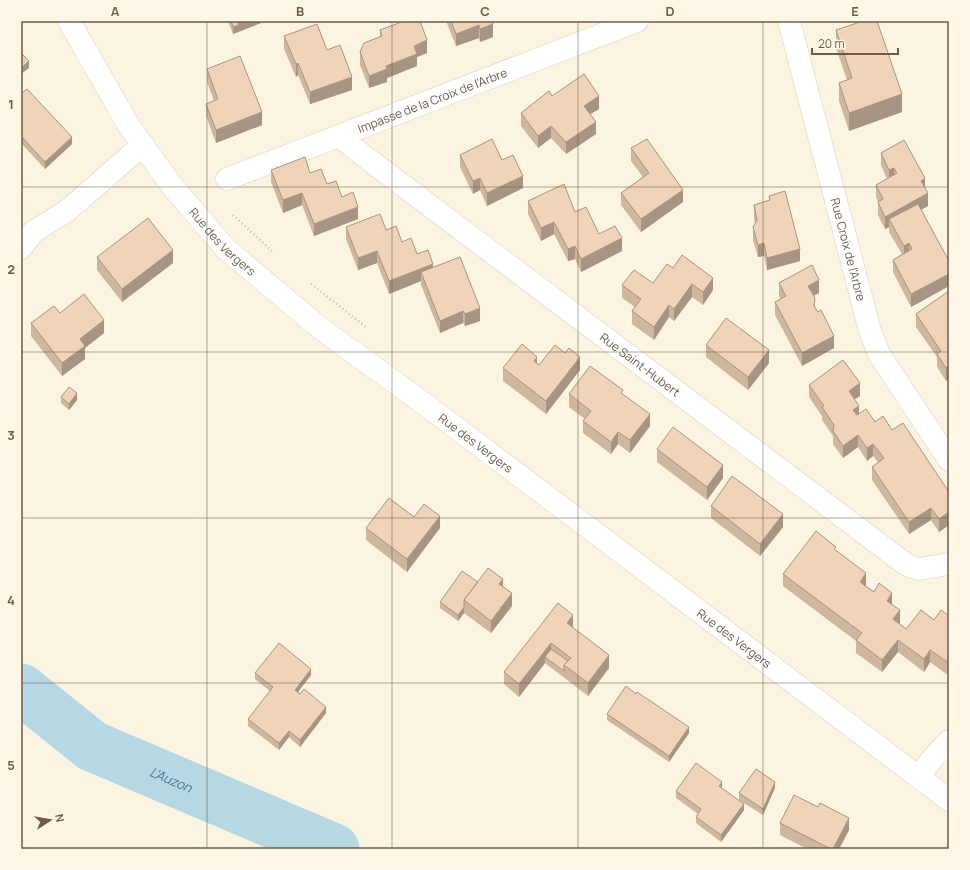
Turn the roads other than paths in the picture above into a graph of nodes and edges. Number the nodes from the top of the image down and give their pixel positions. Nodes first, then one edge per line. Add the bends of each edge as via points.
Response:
1 (69, 21) edge
2 (637, 21) edge
3 (789, 21) edge
4 (339, 136) junction
5 (144, 146) junction
6 (227, 179) dead end
7 (25, 234) edge
8 (949, 460) edge
9 (949, 564) edge
10 (949, 741) edge
11 (918, 777) junction
12 (949, 800) edge

1 - 5 street, Rue des Vergers via 129,126
2 - 4 street, Impasse de la Croix de l’Arbre
3 - 8 street, Rue Croix de l'Arbre via 870,331 879,354
4 - 6 street, Impasse de la Croix de l’Arbre
4 - 9 street, Rue Saint-Hubert via 904,563 919,569
5 - 7 street via 131,154 67,211
5 - 11 street, Rue des Vergers via 172,186 226,249 320,328 430,408
10 - 11 street
11 - 12 street, Rue des Vergers

